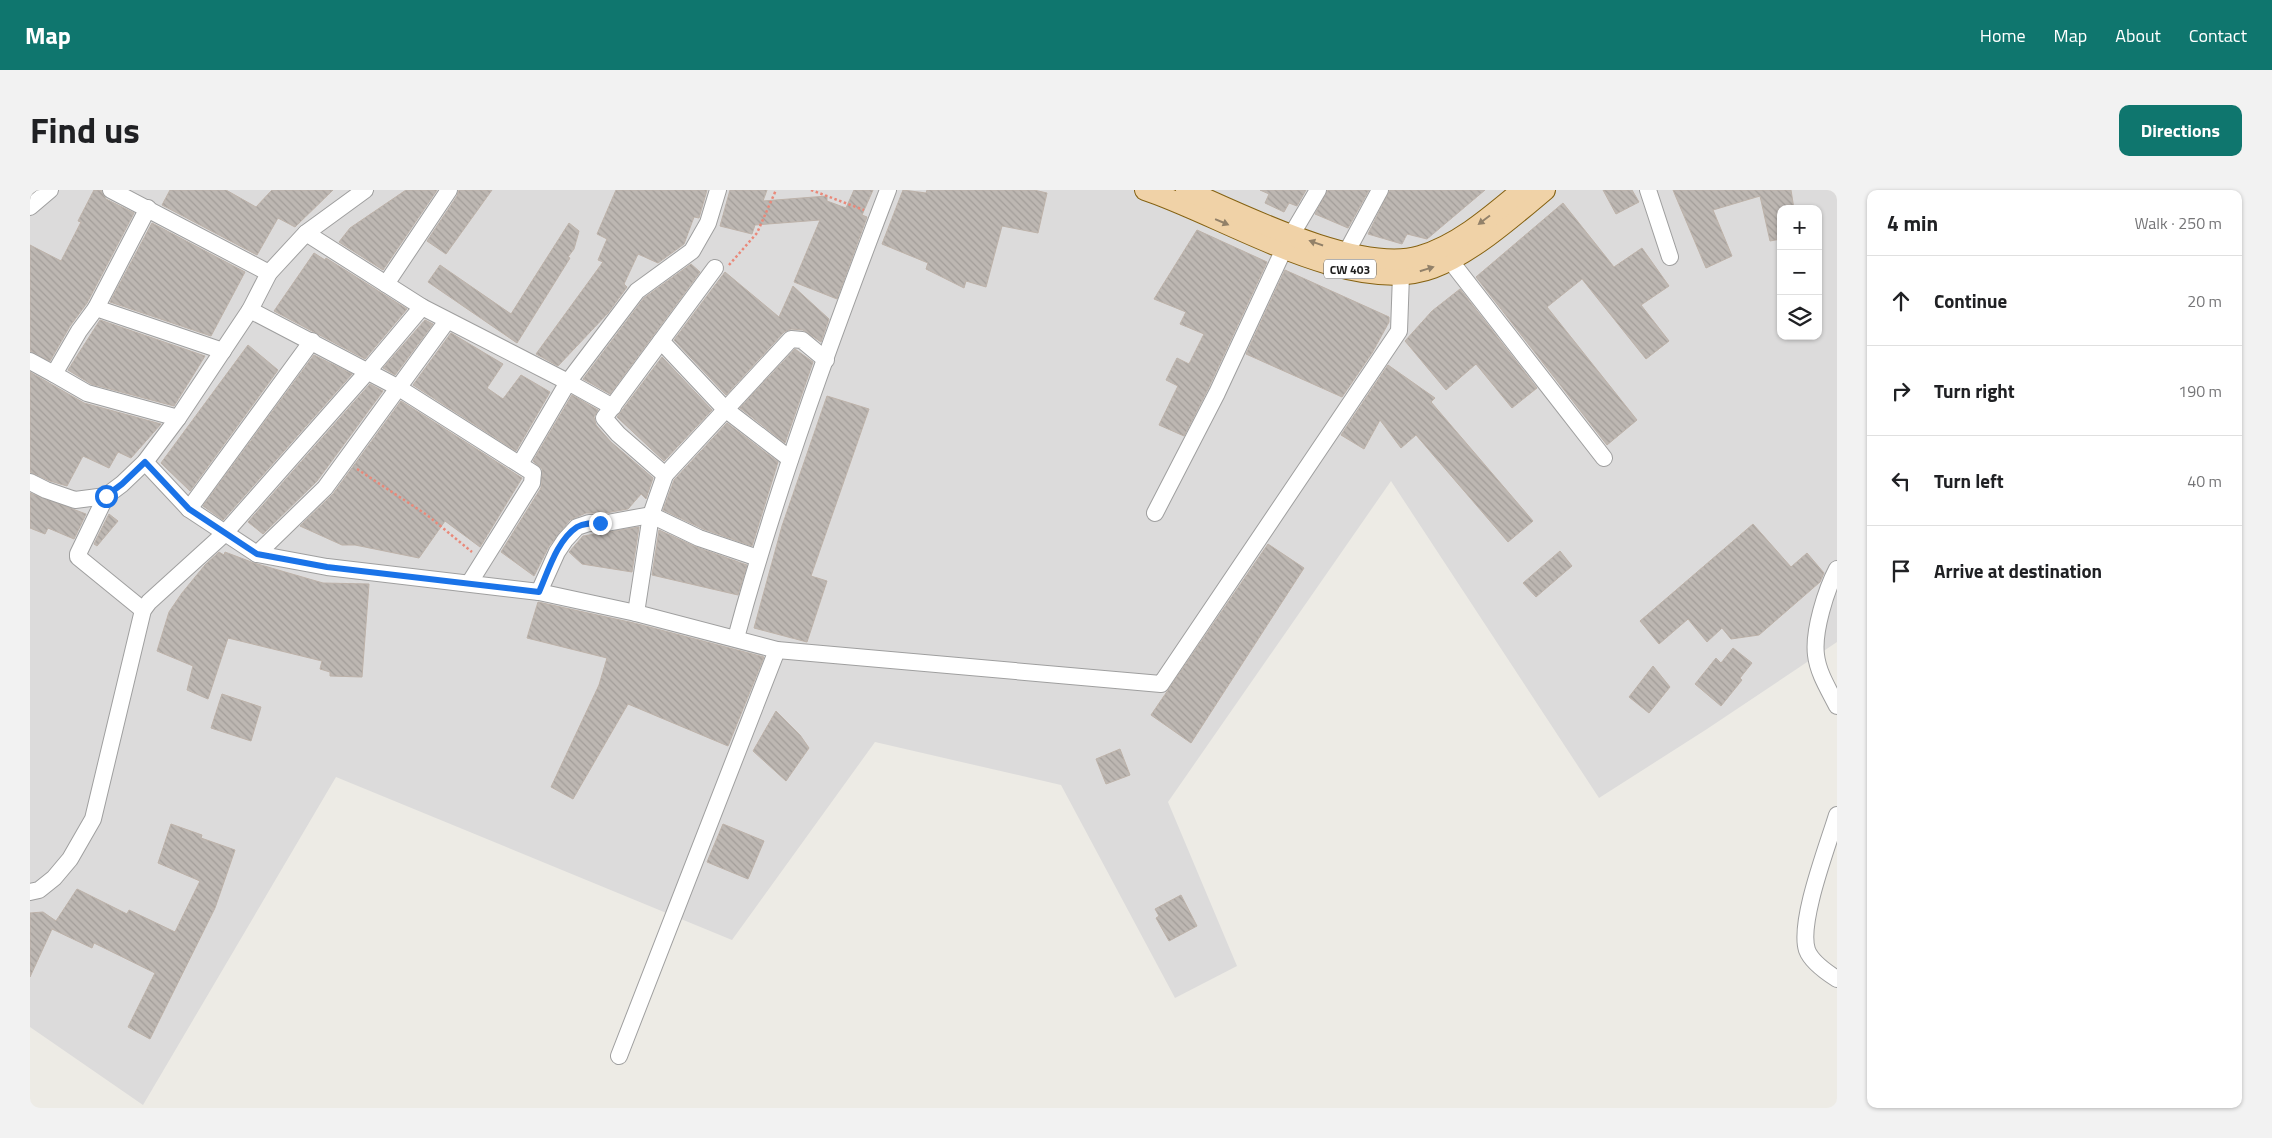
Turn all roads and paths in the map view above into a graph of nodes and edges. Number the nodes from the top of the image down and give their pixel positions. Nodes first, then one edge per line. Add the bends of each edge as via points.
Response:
1 (50, 190) edge
2 (111, 190) edge
3 (365, 190) edge
4 (449, 190) edge
5 (718, 190) edge
6 (776, 190) edge
7 (811, 190) edge
8 (888, 190) edge
9 (1145, 190) edge
10 (1318, 190) edge
11 (1380, 190) edge
12 (1545, 190) edge
13 (1648, 190) edge
14 (1196, 197) edge
15 (1515, 202) edge
16 (30, 207) edge
17 (148, 208) junction
18 (878, 215) junction
19 (306, 233) junction
20 (1288, 242) junction
21 (1346, 253) junction
22 (1670, 257) dead end
23 (1449, 259) junction
24 (715, 268) joint
25 (269, 273) junction
26 (1401, 275) junction
27 (386, 284) junction
28 (422, 307) junction
29 (96, 308) junction
30 (250, 310) junction
31 (447, 321) junction
32 (312, 340) junction
33 (661, 341) junction
34 (223, 351) junction
35 (826, 360) junction
36 (30, 361) edge
37 (368, 371) junction
38 (54, 374) junction
39 (568, 382) junction
40 (399, 388) junction
41 (613, 407) junction
42 (725, 409) junction
43 (178, 418) junction
44 (1604, 458) dead end
45 (790, 459) junction
46 (145, 462) junction
47 (346, 462) junction
48 (520, 464) junction
49 (665, 475) junction
50 (30, 482) edge
51 (106, 496) junction
52 (189, 509) junction
53 (1155, 513) dead end
54 (651, 515) junction
55 (224, 534) junction
56 (257, 554) junction
57 (758, 558) junction
58 (483, 561) junction
59 (1837, 569) edge
60 (470, 582) junction
61 (539, 592) junction
62 (143, 610) junction
63 (636, 613) junction
64 (736, 638) junction
65 (776, 650) junction
66 (1837, 706) edge
67 (1837, 815) edge
68 (30, 892) edge
69 (1837, 979) edge
70 (619, 1056) dead end

1 - 16 street
2 - 17 street
3 - 19 street
4 - 27 street
5 - 39 street via 708,223 692,251 637,291
6 - 24 path via 756,233 732,263
7 - 18 path
8 - 18 street
9 - 14 main road, CW 403
10 - 20 street
11 - 21 street
12 - 15 main road, CW 403
13 - 22 street
14 - 20 main road, CW 403
15 -> 21 main road, CW 403 via 1438,249 1419,256 1385,259
15 - 23 main road, CW 403 via 1484,238
17 - 25 street
17 - 29 street
18 - 35 street
19 - 25 street
19 - 27 street
21 -> 20 main road, CW 403
20 - 26 main road, CW 403 via 1374,274
20 - 53 street via 1217,394
26 -> 23 main road, CW 403 via 1432,268
23 - 44 street
24 - 33 street
25 - 30 street
26 - 65 street via 1399,330 1161,684
27 - 28 street
28 - 31 street
28 - 37 street
29 - 34 street
29 - 38 street
30 - 32 street
30 - 34 street
31 - 39 street
31 - 40 street
32 - 37 street
32 - 52 street
33 - 41 street
33 - 42 street
34 - 43 street
35 - 42 street via 802,340 791,338 761,374
35 - 45 street
36 - 38 street
37 - 40 street
37 - 55 street
38 - 43 street via 87,393
39 - 41 street
39 - 48 street
40 - 47 street
40 - 48 street
41 - 49 street via 604,418
42 - 45 street
42 - 49 street
43 - 46 street
45 - 57 street
46 - 51 street
46 - 52 street
47 - 56 street via 325,488
47 - 58 path via 427,515
48 - 58 street via 533,473 532,483
49 - 54 street
50 - 51 street via 75,500
51 - 62 street via 78,557
52 - 55 street
54 - 57 street via 699,538
54 - 61 street via 576,527 557,552
54 - 63 street
55 - 56 street
55 - 62 street
56 - 60 street via 327,567
57 - 64 street
58 - 60 street
59 - 66 street via 1823,605 1816,655
60 - 61 street
61 - 63 street
62 - 68 street via 93,819 70,859 54,878 39,890
63 - 64 street
64 - 65 street
65 - 70 street
67 - 69 street via 1813,895 1805,937 1811,958

